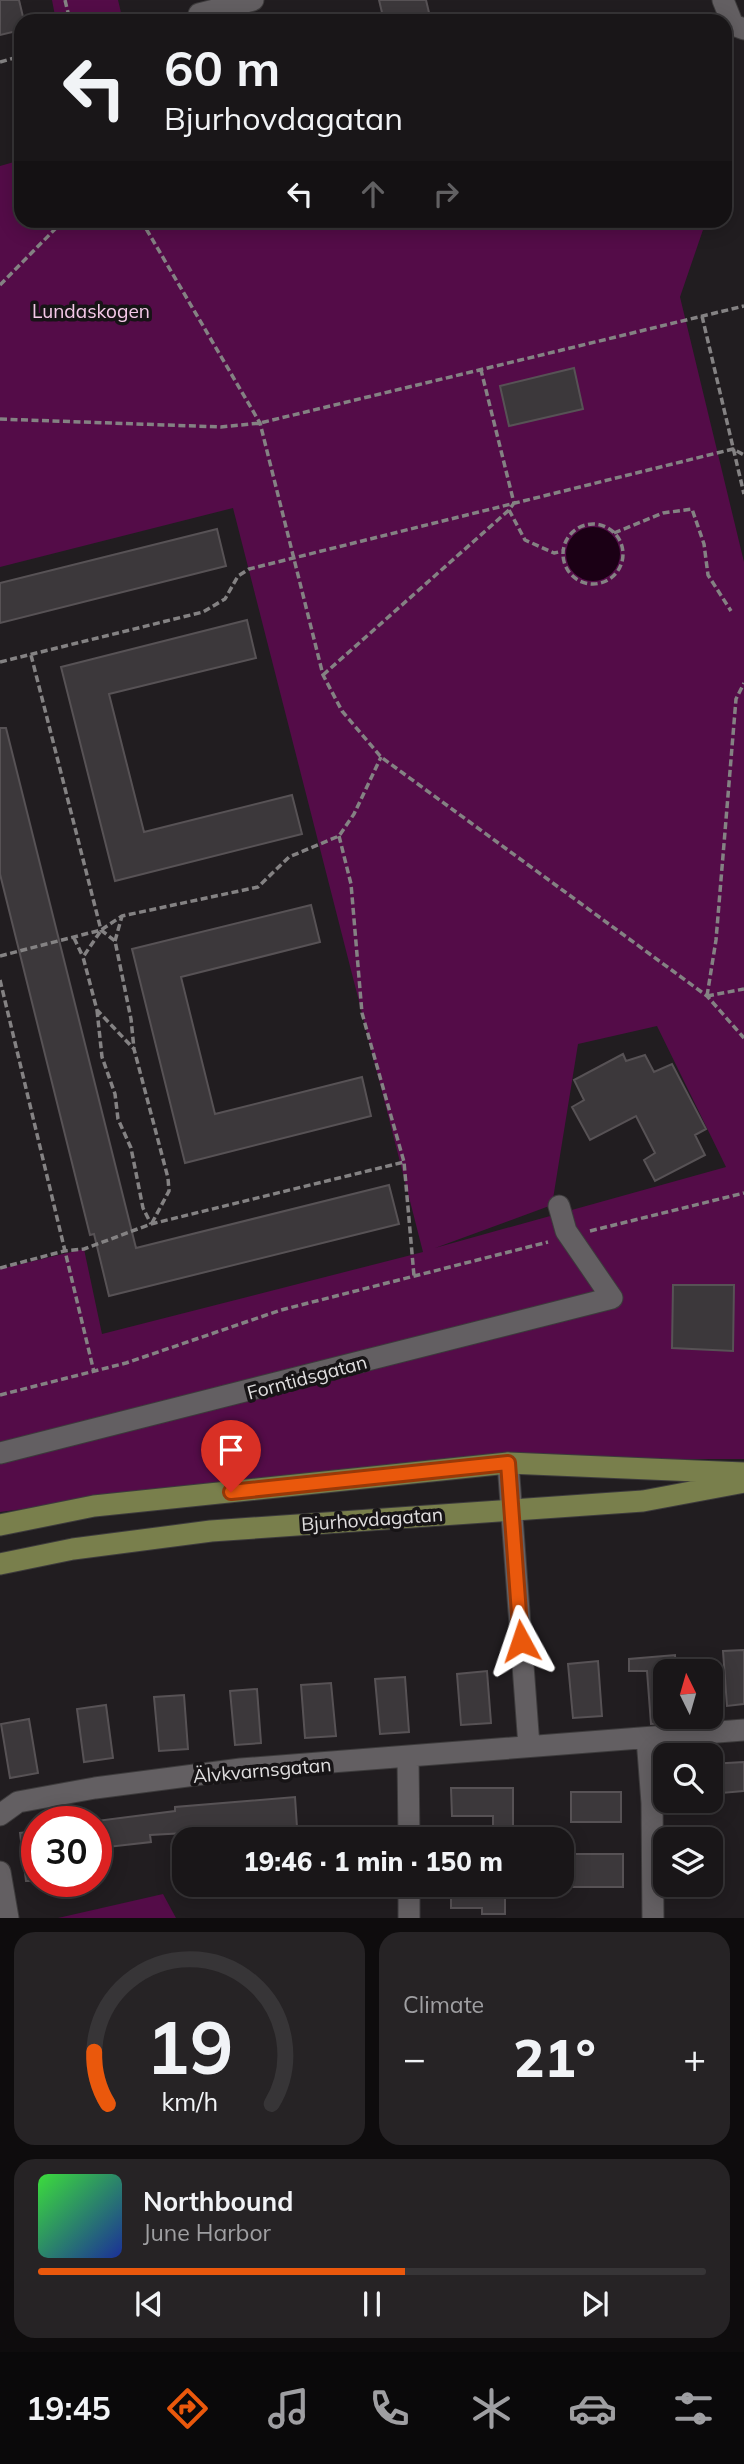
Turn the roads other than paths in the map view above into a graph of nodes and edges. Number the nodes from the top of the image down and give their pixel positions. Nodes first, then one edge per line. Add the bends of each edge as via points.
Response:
1 (253, 0) edge
2 (199, 13) dead end
3 (559, 1206) dead end
4 (0, 1453) edge
5 (508, 1463) junction
6 (744, 1473) edge
7 (744, 1482) edge
8 (510, 1509) junction
9 (0, 1525) edge
10 (0, 1564) edge
11 (744, 1730) edge
12 (647, 1738) junction
13 (529, 1746) junction
14 (408, 1758) junction
15 (0, 1815) edge
16 (409, 1827) edge
17 (0, 1872) edge
18 (409, 1897) edge
19 (8, 1918) edge
20 (409, 1918) edge
21 (653, 1918) edge

1 - 2 street
3 - 4 street, Forntidsgatan via 569,1237 612,1298
5 - 6 main road, Bjurhovdagatan
5 - 8 street
5 - 9 main road, Bjurhovdagatan via 94,1506
7 - 8 main road, Bjurhovdagatan via 643,1501
8 - 10 main road, Bjurhovdagatan via 211,1531 73,1549
8 - 13 street
11 - 12 street, Älvkvarnsgatan
12 - 13 street, Älvkvarnsgatan
12 - 21 street
13 - 14 street, Älvkvarnsgatan
14 - 15 street, Älvkvarnsgatan via 241,1769 95,1788 18,1802
14 - 16 street
17 - 19 street
18 - 20 street

